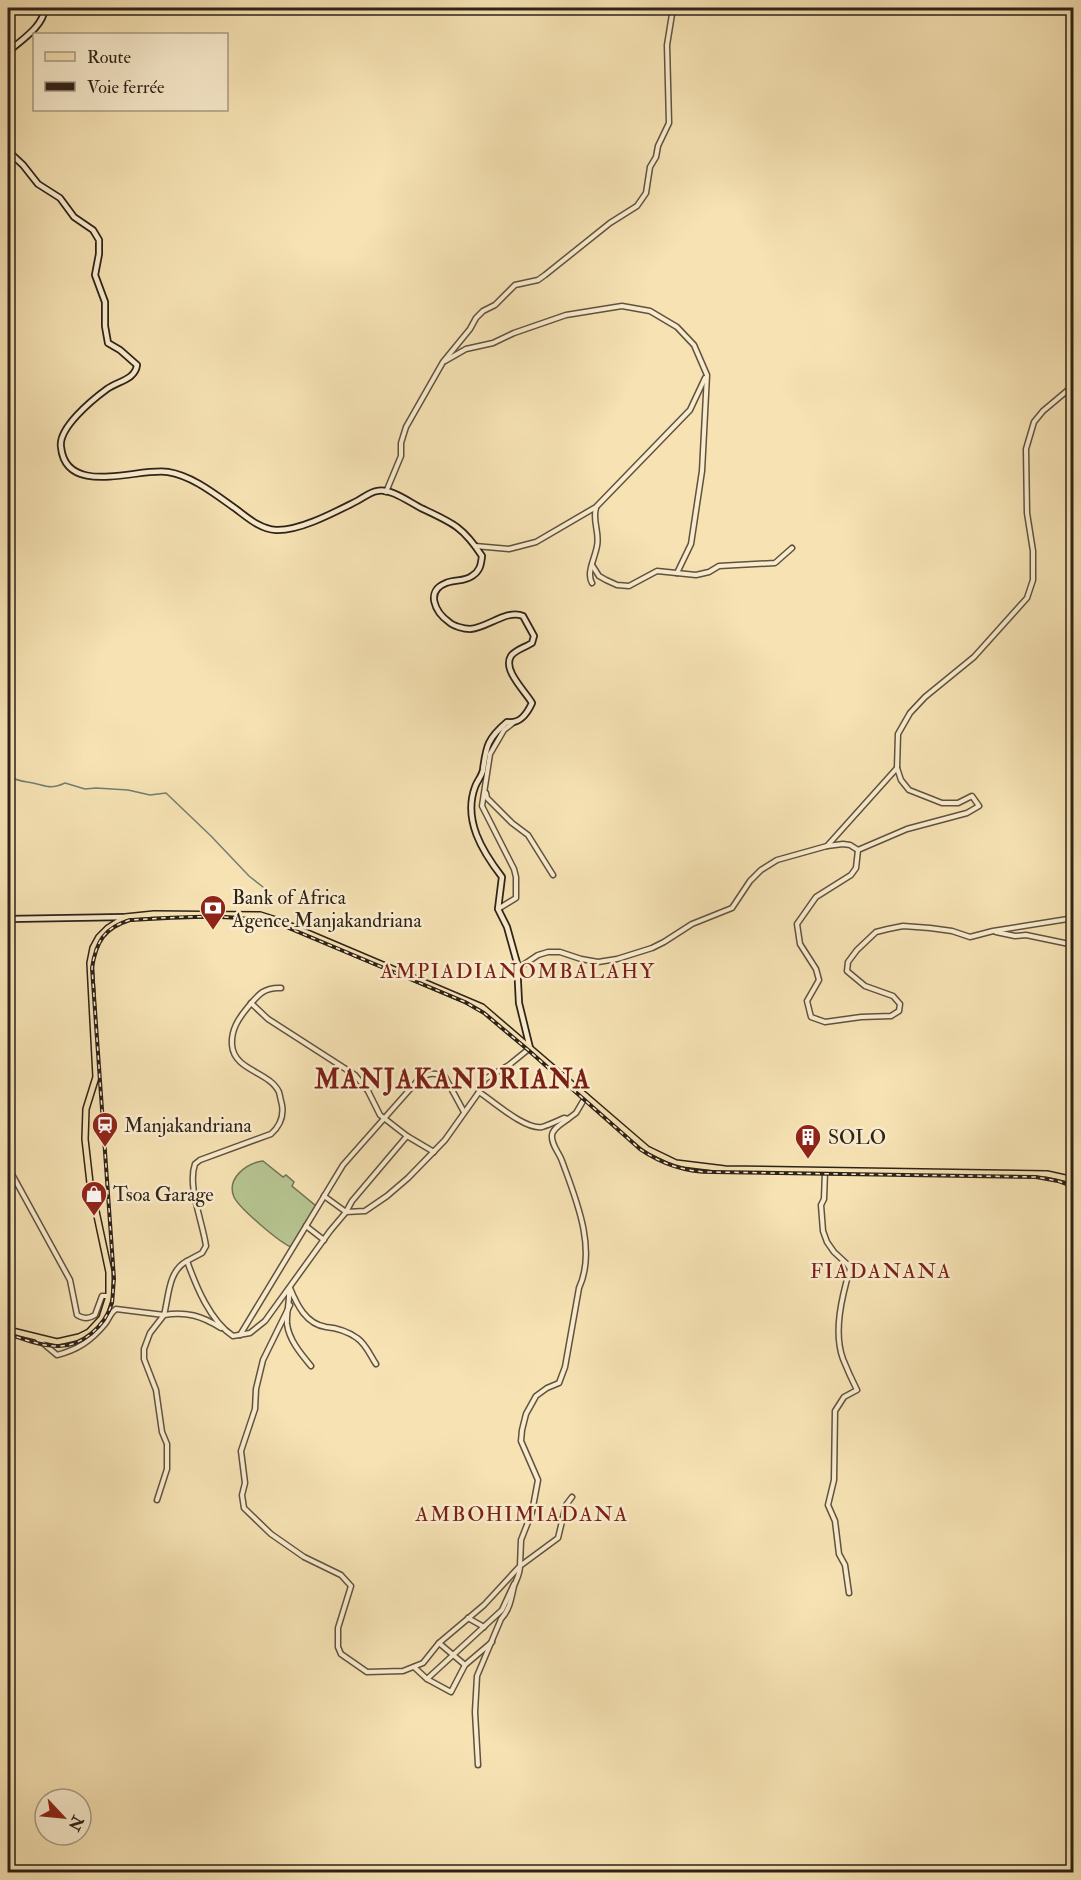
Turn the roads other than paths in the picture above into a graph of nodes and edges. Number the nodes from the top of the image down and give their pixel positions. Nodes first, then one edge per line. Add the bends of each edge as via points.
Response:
1 (45, 8) edge
2 (673, 8) edge
3 (8, 52) edge
4 (8, 151) edge
5 (443, 362) junction
6 (707, 375) junction
7 (1074, 385) edge
8 (386, 492) junction
9 (596, 507) junction
10 (475, 546) junction
11 (792, 548) dead end
12 (592, 565) junction
13 (677, 573) junction
14 (592, 583) dead end
15 (513, 723) junction
16 (897, 768) junction
17 (485, 786) junction
18 (827, 846) junction
19 (858, 850) junction
20 (553, 875) dead end
21 (498, 909) junction
22 (125, 918) junction
23 (1074, 918) edge
24 (8, 919) edge
25 (993, 931) junction
26 (1074, 945) edge
27 (517, 970) junction
28 (281, 988) dead end
29 (251, 1003) junction
30 (530, 1048) junction
31 (479, 1092) junction
32 (586, 1096) junction
33 (464, 1112) junction
34 (384, 1119) junction
35 (568, 1119) junction
36 (407, 1136) junction
37 (434, 1152) junction
38 (8, 1167) edge
39 (825, 1170) junction
40 (1074, 1182) edge
41 (324, 1196) junction
42 (346, 1212) junction
43 (305, 1226) junction
44 (324, 1240) junction
45 (187, 1261) junction
46 (289, 1288) junction
47 (109, 1296) junction
48 (290, 1305) junction
49 (164, 1315) junction
50 (8, 1330) edge
51 (224, 1330) junction
52 (240, 1336) junction
53 (38, 1338) junction
54 (376, 1364) dead end
55 (311, 1366) dead end
56 (572, 1497) dead end
57 (157, 1500) dead end
58 (520, 1566) junction
59 (515, 1583) junction
60 (849, 1593) dead end
61 (468, 1618) junction
62 (484, 1627) junction
63 (492, 1642) junction
64 (439, 1643) junction
65 (452, 1654) junction
66 (465, 1665) junction
67 (414, 1667) junction
68 (427, 1679) junction
69 (478, 1765) dead end

1 - 3 street via 37,26
2 - 5 street via 667,45 669,123 650,167 646,193 637,206 545,275 515,285 483,311
4 - 8 street via 38,184 60,198 74,217 93,230 99,240 94,275 105,302 108,343 137,364 130,377 93,400 61,435 66,462 78,473 124,477 168,472 216,495 261,527 276,530 315,520 377,491
5 - 6 street via 466,349 493,343 566,315 622,306 650,311 677,327 694,345
5 - 8 street via 406,427 401,456
6 - 9 street via 690,410
6 - 13 street via 702,471 691,544
7 - 16 street via 1042,411 1026,448 1027,513 1033,552 1033,580 1027,598 974,657 910,713 898,734
8 - 10 street via 453,523
9 - 10 street via 536,542 509,549
9 - 12 street via 598,543
10 - 15 street via 482,556 480,568 465,580 443,584 432,600 438,613 451,624 469,629 511,614 523,616 534,636 532,643 515,652 509,663 513,676 532,703 522,719
11 - 13 street via 775,563 719,566 696,575
12 - 13 street via 599,576 617,585 629,586 657,571
12 - 14 street
15 - 17 street via 504,729 490,754
15 - 21 street via 507,722 487,745 483,772 472,799 477,842 502,877
16 - 18 street
16 - 19 street via 905,787 914,794 949,804 972,796 979,806
17 - 20 street via 487,798 528,835
17 - 21 street via 482,806 516,877 516,898
18 - 19 street via 843,844
18 - 27 street via 777,860 750,880 732,908 692,924 652,948 598,962 548,952
19 - 25 street via 856,868 816,897 797,924 800,944 819,980 807,1001 811,1017 825,1022 879,1018 899,1011 900,1004 893,996 865,986 847,971 848,962 876,932 903,926 952,931 970,937
21 - 27 street via 510,936
22 - 24 street
22 - 30 main road via 154,914 260,915 279,921 482,1007
22 - 47 main road via 99,937 90,963 96,1077 86,1110 85,1139 90,1184 109,1272
23 - 25 street
25 - 26 street
27 - 30 street via 519,1003
28 - 29 street via 261,991
29 - 34 street via 268,1019 355,1074
29 - 45 street via 235,1025 233,1049 237,1059 279,1092 283,1113 271,1134 195,1164 193,1177 207,1246
30 - 31 street via 485,1079
30 - 32 main road
31 - 33 street
31 - 35 street via 535,1127
32 - 35 street
32 - 39 main road via 647,1149 676,1163 725,1169
33 - 34 street via 445,1077 427,1074
33 - 37 street
34 - 36 street
34 - 41 street via 343,1165
35 - 58 street via 554,1131 553,1146 584,1226 587,1264 560,1383 536,1395 522,1430 521,1441 538,1480 532,1512 523,1532
36 - 37 street
36 - 42 street
37 - 42 street via 387,1196 365,1211
38 - 47 street via 70,1280 77,1315 95,1315 102,1296
39 - 40 main road via 1047,1174
39 - 60 street via 822,1224 827,1242 850,1269 840,1301 840,1348 857,1390 844,1397 835,1411 834,1479 828,1505 835,1521
41 - 42 street
41 - 43 street
42 - 44 street
43 - 44 street
43 - 52 street
44 - 46 street
45 - 49 street via 180,1265 170,1284
45 - 51 street via 208,1307
46 - 48 street
46 - 52 street via 258,1328
46 - 54 street via 306,1318 357,1338
47 - 53 main road via 102,1318 89,1332 57,1342
48 - 55 street via 290,1334
48 - 67 street via 263,1360 256,1389 255,1408 242,1451 244,1508 270,1534 349,1582 338,1628 341,1654 367,1672
49 - 51 street via 190,1313
49 - 53 street via 116,1309 81,1347 57,1355
49 - 57 street via 144,1349 167,1444 167,1469
50 - 53 main road
51 - 52 street
56 - 58 street via 558,1538
58 - 59 street
58 - 61 street
59 - 62 street via 502,1610
59 - 63 street via 507,1612
61 - 62 street
61 - 64 street
62 - 65 street
63 - 66 street
63 - 69 street via 477,1676
64 - 65 street
64 - 67 street via 423,1663
65 - 66 street
65 - 68 street
66 - 68 street via 451,1692
67 - 68 street

